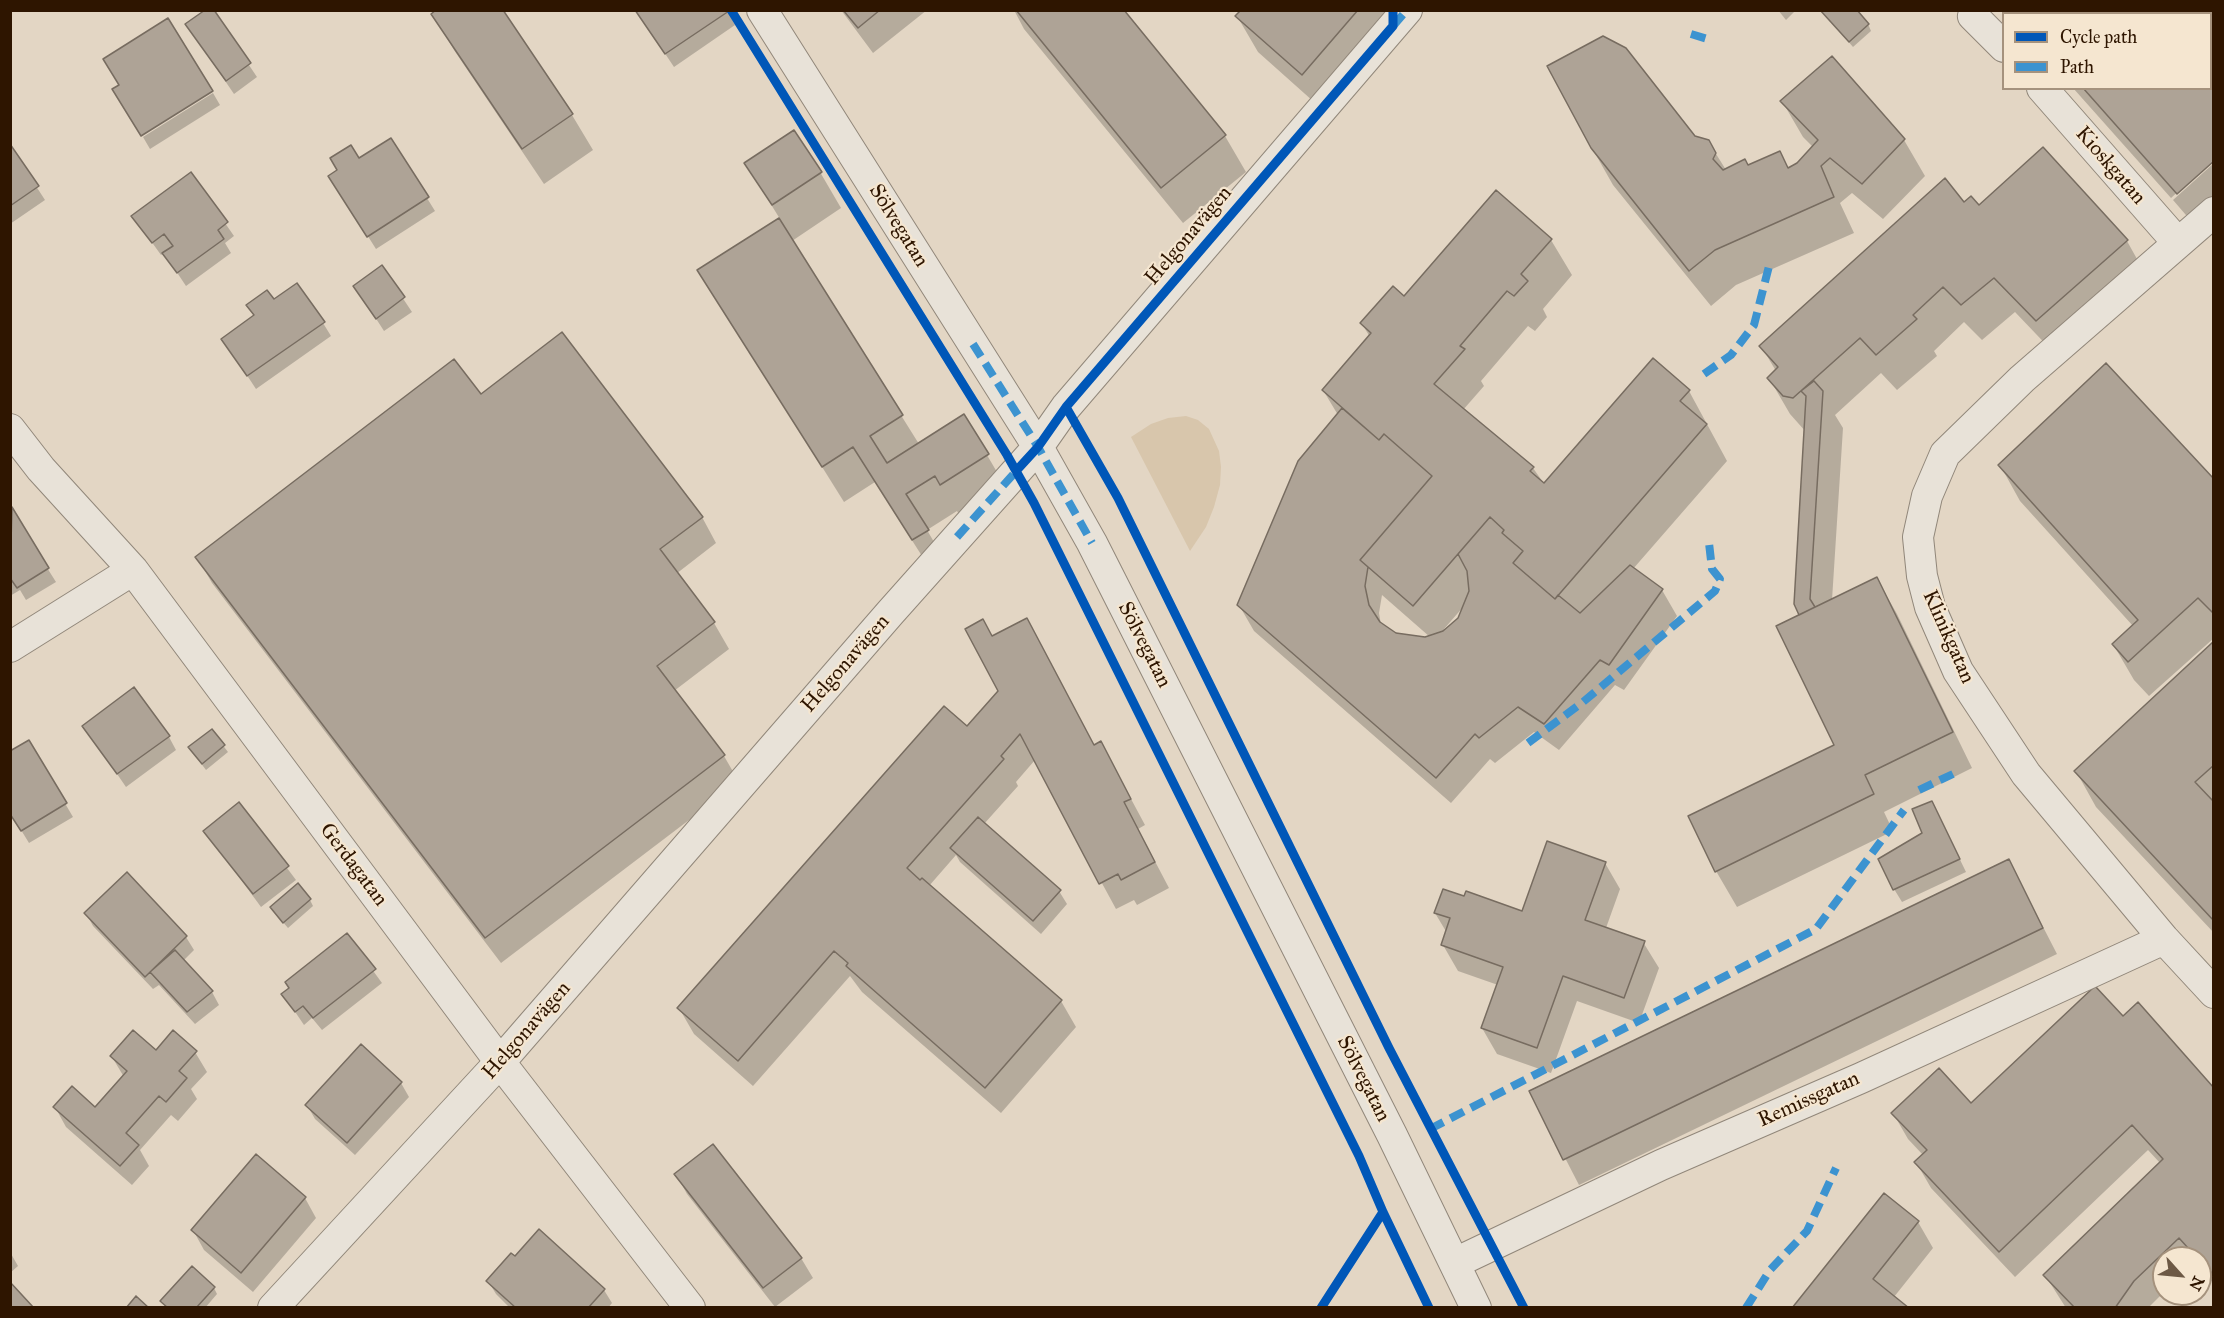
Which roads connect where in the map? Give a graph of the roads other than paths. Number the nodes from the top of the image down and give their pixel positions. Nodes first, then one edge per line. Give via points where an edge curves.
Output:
1 (762, 10) edge
2 (1407, 10) edge
3 (1975, 10) edge
4 (2002, 45) edge
5 (2044, 90) edge
6 (2214, 212) edge
7 (2178, 243) junction
8 (10, 429) edge
9 (1038, 447) junction
10 (133, 570) junction
11 (10, 647) edge
12 (2164, 939) junction
13 (2214, 993) edge
14 (500, 1062) junction
15 (1455, 1263) junction
16 (273, 1308) edge
17 (690, 1308) edge
18 (1476, 1308) edge

1 - 9 street, Sölvegatan
2 - 9 street, Helgonavägen via 1066,407
3 - 4 street via 1973,16
5 - 7 street, Kioskgatan
6 - 7 street, Klinikgatan
7 - 12 street, Klinikgatan via 2022,379 1945,454 1927,496 1918,537 1930,607 1958,671 2026,774
8 - 10 street, Gerdagatan
9 - 14 street, Helgonavägen
9 - 15 street, Sölvegatan via 1092,543
10 - 11 street
10 - 14 street, Gerdagatan
12 - 13 street, Klinikgatan
12 - 15 street, Remissgatan via 1661,1165
14 - 16 street, Helgonavägen
14 - 17 street, Gerdagatan
15 - 18 street, Sölvegatan

